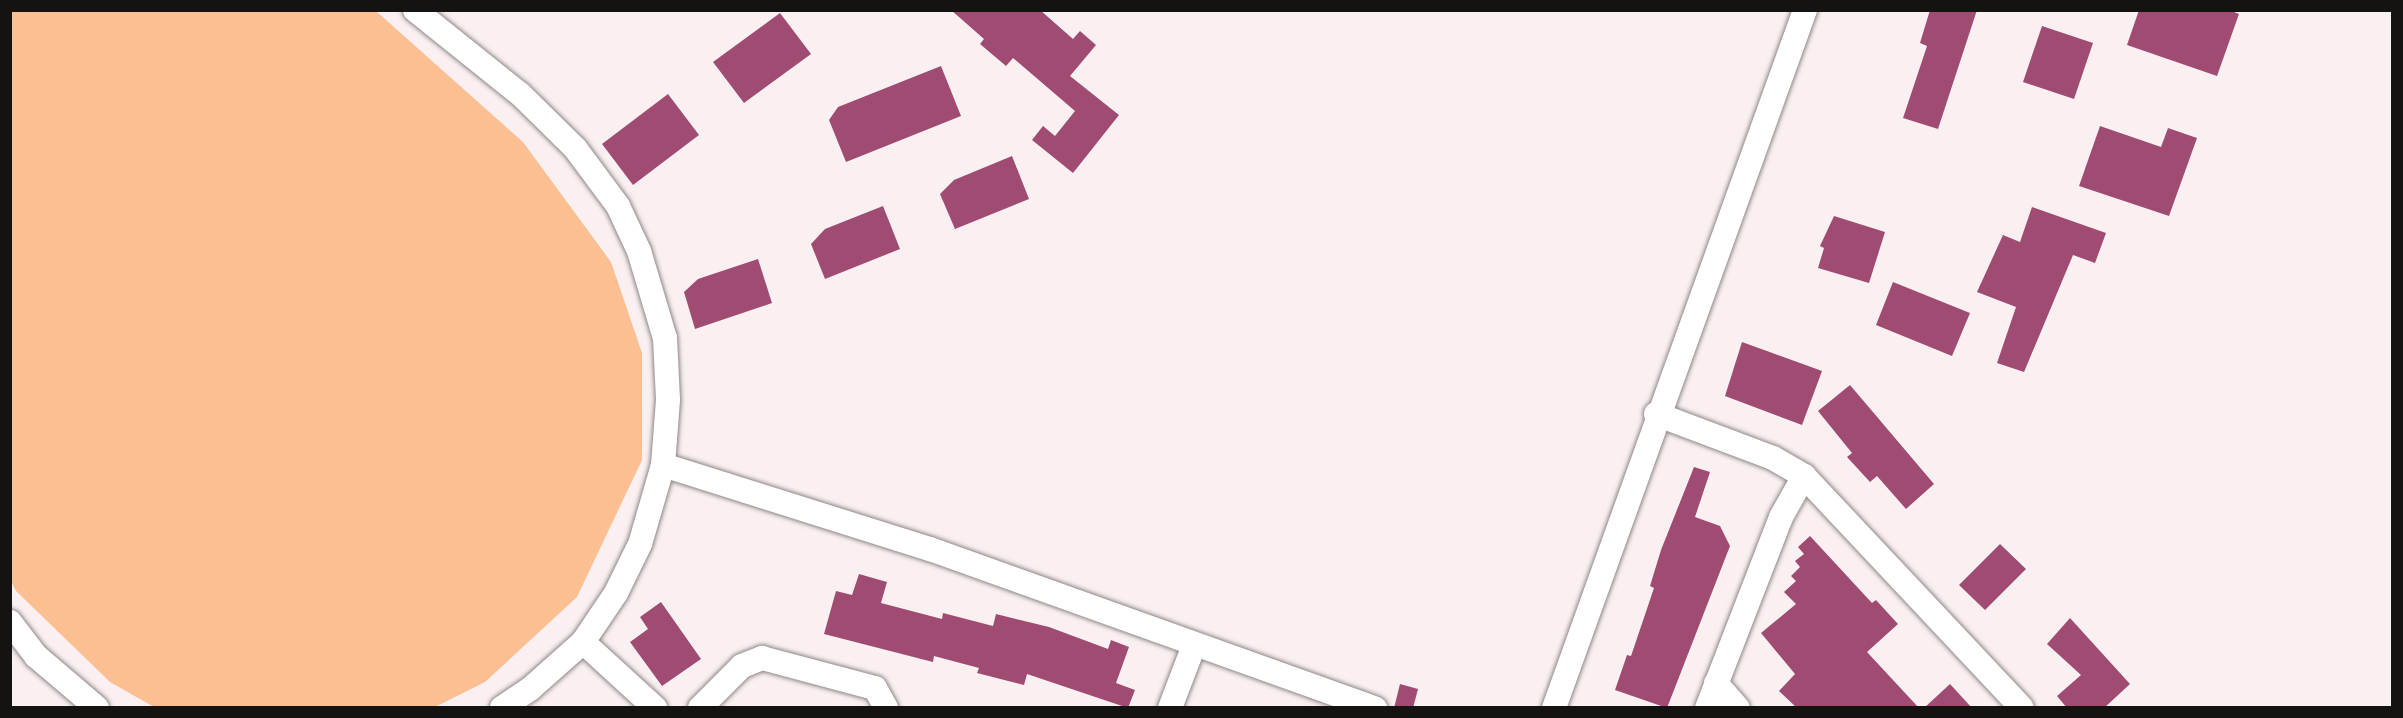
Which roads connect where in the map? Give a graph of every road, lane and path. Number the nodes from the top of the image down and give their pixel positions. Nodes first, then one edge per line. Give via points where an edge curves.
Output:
1 (415, 10) edge
2 (1805, 10) edge
3 (1656, 414) junction
4 (663, 465) junction
5 (1804, 476) junction
6 (10, 621) edge
7 (583, 642) junction
8 (1194, 645) junction
9 (1716, 683) junction
10 (97, 708) edge
11 (502, 708) edge
12 (654, 708) edge
13 (700, 708) edge
14 (886, 708) edge
15 (1170, 708) edge
16 (1375, 708) edge
17 (1554, 708) edge
18 (1707, 708) edge
19 (1738, 708) edge
20 (2022, 708) edge

1 - 4 street via 520,94 574,148 618,206 639,251 665,338 668,400
2 - 3 street via 1749,175
3 - 5 street via 1773,458
3 - 17 street
4 - 7 street via 640,544 616,592
4 - 8 street via 930,549
5 - 9 street via 1781,517
5 - 20 street
6 - 10 street via 36,656
7 - 11 street
7 - 12 street
8 - 15 street
8 - 16 street
9 - 18 street
9 - 19 street
13 - 14 street via 742,666 762,658 875,688

